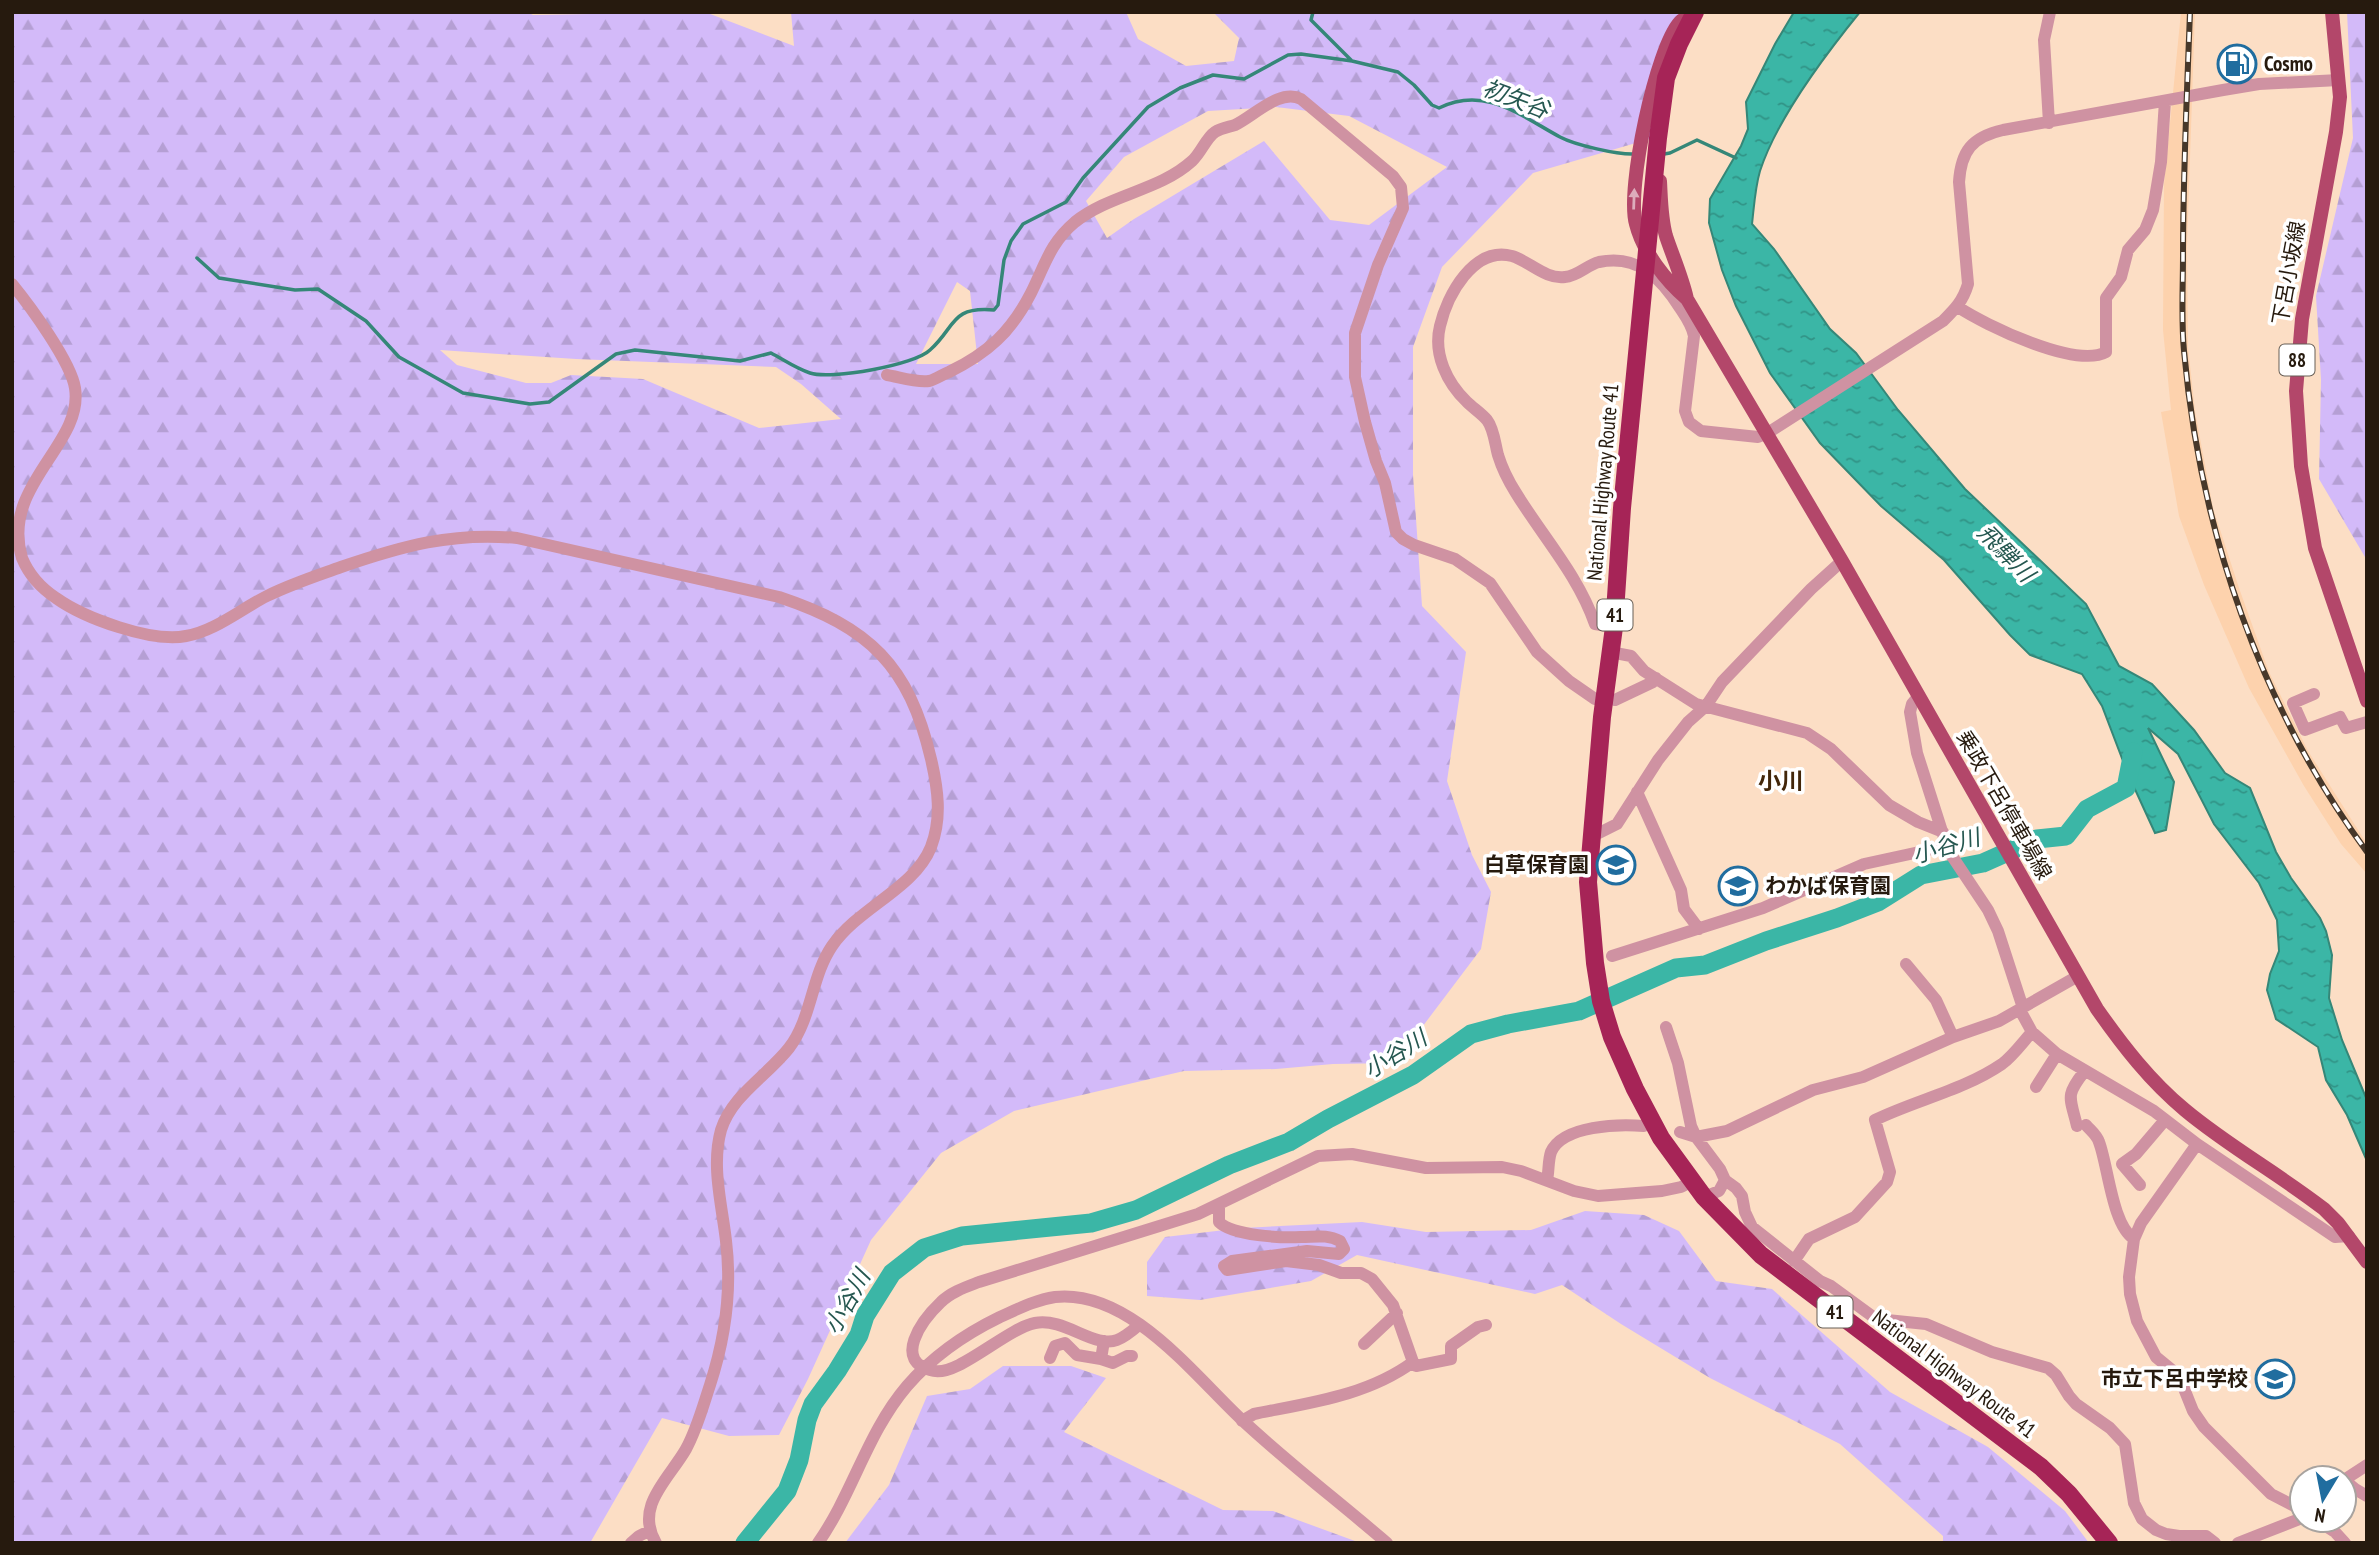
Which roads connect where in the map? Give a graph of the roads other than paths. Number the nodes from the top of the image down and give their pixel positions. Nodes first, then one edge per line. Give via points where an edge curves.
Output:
1 (2050, 12) edge
2 (2332, 12) edge
3 (1695, 13) edge
4 (2339, 80) junction
5 (2165, 101) junction
6 (2049, 123) junction
7 (1656, 155) junction
8 (12, 284) edge
9 (1687, 299) junction
10 (1958, 307) junction
11 (887, 375) dead end
12 (1766, 434) junction
13 (1842, 561) junction
14 (1614, 626) junction
15 (1610, 652) junction
16 (1656, 678) junction
17 (2314, 694) dead end
18 (1918, 697) junction
19 (1595, 699) dead end
20 (1615, 700) dead end
21 (2367, 701) edge
22 (1706, 706) junction
23 (2367, 722) edge
24 (1637, 792) junction
25 (1943, 832) junction
26 (1591, 834) junction
27 (1947, 848) junction
28 (1699, 929) junction
29 (1612, 956) dead end
30 (1906, 964) dead end
31 (2078, 976) junction
32 (2021, 1009) junction
33 (1665, 1027) dead end
34 (2032, 1032) junction
35 (1953, 1037) junction
36 (2057, 1054) junction
37 (2084, 1072) junction
38 (2036, 1087) dead end
39 (2165, 1119) junction
40 (1644, 1126) dead end
41 (1680, 1132) dead end
42 (1696, 1137) junction
43 (2197, 1144) junction
44 (1547, 1180) junction
45 (1725, 1181) junction
46 (1691, 1182) junction
47 (2140, 1185) dead end
48 (1704, 1197) junction
49 (1219, 1204) junction
50 (2348, 1236) junction
51 (2134, 1239) junction
52 (1794, 1261) junction
53 (2367, 1262) edge
54 (1397, 1313) junction
55 (1139, 1325) junction
56 (1486, 1325) dead end
57 (1104, 1341) junction
58 (1364, 1344) dead end
59 (1132, 1356) dead end
60 (1050, 1358) dead end
61 (1101, 1359) junction
62 (1413, 1362) junction
63 (1242, 1421) junction
64 (2288, 1503) edge
65 (2288, 1523) edge
66 (653, 1537) edge
67 (631, 1543) edge
68 (818, 1543) edge
69 (1387, 1543) edge
70 (2109, 1543) edge
71 (2216, 1543) edge
72 (2238, 1543) edge

1 - 6 street via 2044,40
2 - 4 main road, 下呂小坂線 / 88
3 - 7 highway, National Highway Route 41 / 41 via 1666,78
9 -> 3 main road via 1672,286 1641,239 1633,199 1661,62 1681,20
4 - 5 street via 2259,84
4 - 21 main road, 下呂小坂線 / 88 via 2336,132 2300,329 2296,391 2301,466 2315,548
5 - 6 street
5 - 10 street via 2153,210 2129,250 2118,283 2106,298 2106,352 2099,356 2060,353 1977,320
6 - 10 street via 1990,133 1965,153 1959,182 1968,284
7 - 9 main road via 1666,236
7 - 14 highway, National Highway Route 41 / 41
8 - 66 street via 60,353 75,387 73,414 27,488 17,529 17,544 27,569 43,588 71,607 140,633 187,636 289,586 377,555 452,537 498,536 806,606 831,616 872,645 906,690 925,733 938,789 939,809 930,848 909,877 839,936 821,967 799,1034 740,1097 722,1128 717,1164 727,1244 728,1309 698,1420 649,1511
9 - 12 main road, 乗政下呂停車場線
10 - 12 street
11 - 19 street via 929,381 996,343 1018,316 1046,256 1076,221 1112,200 1173,176 1194,159 1214,132 1295,95 1401,187 1403,208 1355,333 1360,399 1396,532 1414,545 1455,559 1490,583 1537,652
12 - 13 main road, 乗政下呂停車場線
12 - 14 street via 1750,438 1701,431 1689,422 1685,411 1692,326 1661,280 1641,266 1597,262 1564,278 1500,255 1479,263 1462,277 1449,296 1439,327 1437,349 1442,366 1465,401 1487,420 1516,493 1559,555 1595,624
13 - 18 main road, 乗政下呂停車場線
13 - 22 street via 1769,630
14 - 15 highway, National Highway Route 41 / 41
15 - 16 street via 1631,656
15 - 26 highway, National Highway Route 41 / 41
16 - 20 street
16 - 22 street
17 - 23 street via 2293,703 2305,730 2340,717 2346,728
18 - 25 street via 1910,712 1915,743
18 - 31 main road, 乗政下呂停車場線
22 - 24 street via 1681,731
22 - 25 street via 1807,733 1831,749 1889,805
24 - 26 street via 1617,824
24 - 28 street via 1681,890 1684,909
25 - 27 street
26 - 46 highway, National Highway Route 41 / 41 via 1588,882 1601,1001 1612,1037 1648,1114
27 - 28 street via 1864,864 1763,908
27 - 32 street via 1998,931
28 - 29 street
30 - 35 street via 1936,1000
31 - 32 street
31 - 50 main road, 乗政下呂停車場線 via 2121,1042 2167,1094 2314,1201
32 - 34 street
32 - 35 street
33 - 42 street
34 - 36 street
34 - 52 street via 2003,1063 1951,1090 1875,1120 1890,1172 1887,1182 1855,1217 1809,1239
35 - 42 street via 1863,1077 1813,1090 1727,1131
36 - 37 street
36 - 38 street
37 - 39 street
37 - 51 street via 2070,1095 2081,1125 2099,1139 2113,1200 2127,1234
39 - 43 street
39 - 47 street via 2122,1164
40 - 44 street via 1614,1124 1567,1137 1551,1152
41 - 42 street
42 - 45 street
43 - 50 street via 2335,1237
43 - 51 street
44 - 46 street via 1598,1196 1662,1191
44 - 49 street via 1502,1167 1426,1168 1336,1154 1318,1156
45 - 48 street via 1719,1191
45 - 52 street via 1742,1196 1752,1227
46 - 48 highway, National Highway Route 41 / 41
48 - 70 highway, National Highway Route 41 / 41 via 1761,1255 2041,1467 2069,1493
49 - 54 street via 1219,1222 1233,1231 1323,1236 1335,1238 1344,1249 1339,1254 1307,1251 1232,1261 1224,1265 1227,1270 1286,1261 1361,1273 1379,1286
49 - 57 street via 957,1291 929,1315 912,1345 912,1357 935,1372 949,1371 1019,1328 1038,1322 1067,1326
50 - 53 main road, 乗政下呂停車場線
51 - 64 street via 2130,1294 2144,1338 2181,1381 2204,1427 2271,1494
52 - 71 street via 1872,1315 1926,1324 1992,1352 2048,1368 2076,1404 2110,1427 2125,1444 2134,1503 2142,1519 2166,1534 2206,1536
54 - 58 street
54 - 62 street
55 - 57 street via 1115,1341
55 - 63 street
55 - 68 street via 1092,1301 1055,1297 1022,1306 942,1352 893,1404
56 - 62 street via 1451,1346 1451,1359 1416,1366
57 - 61 street
59 - 61 street via 1113,1363
60 - 61 street via 1055,1346 1065,1343 1077,1355
62 - 63 street via 1352,1393 1254,1414
63 - 69 street
65 - 72 street
66 - 67 street via 639,1536

